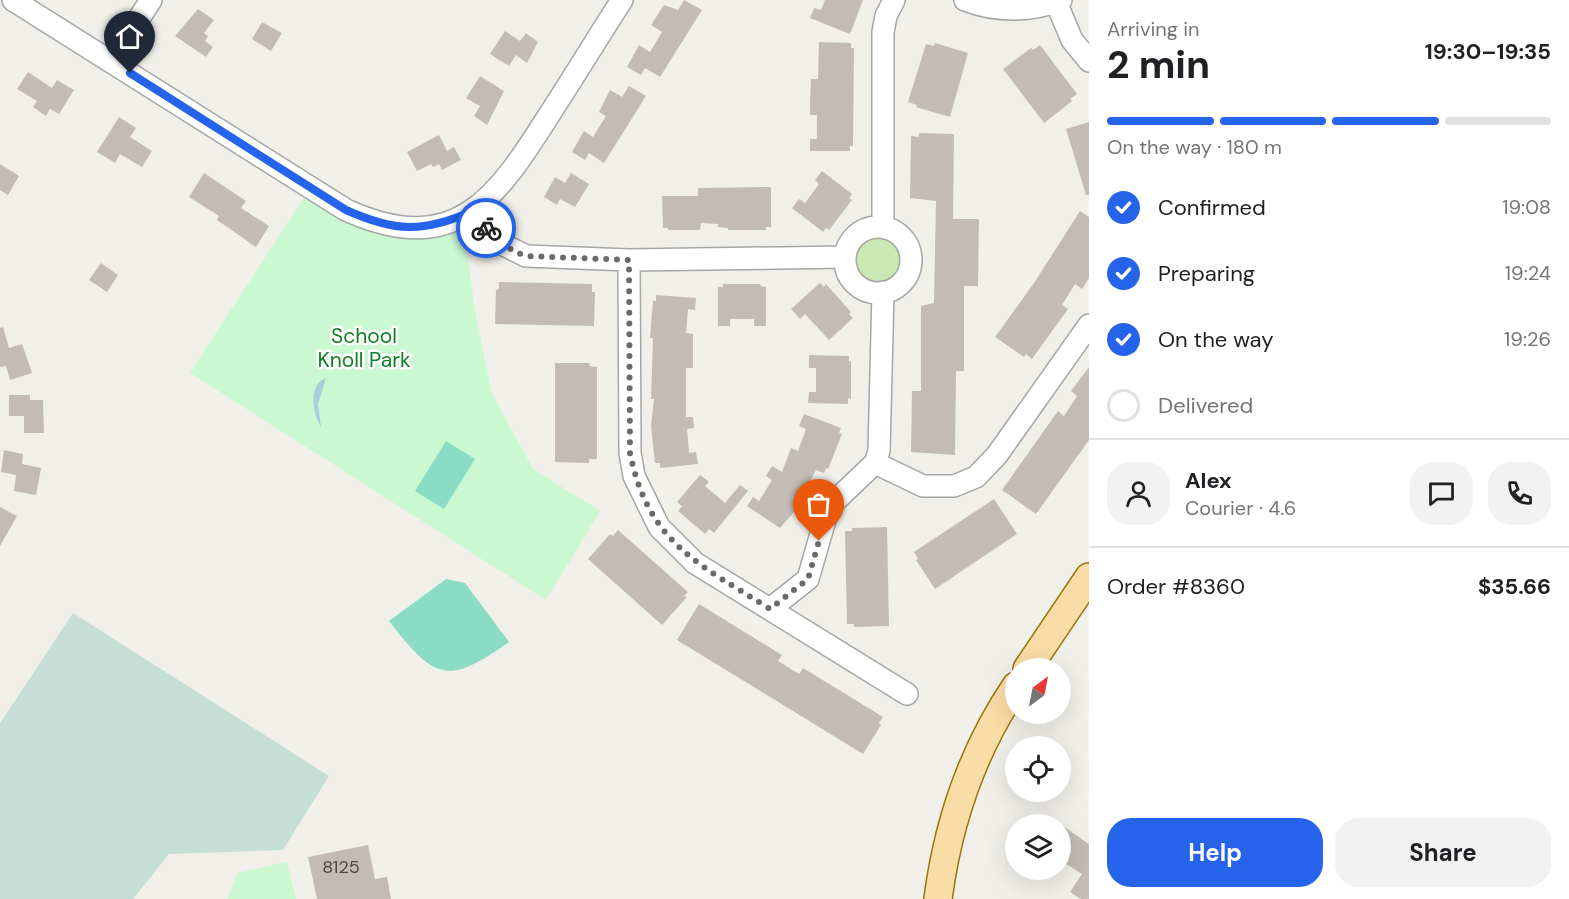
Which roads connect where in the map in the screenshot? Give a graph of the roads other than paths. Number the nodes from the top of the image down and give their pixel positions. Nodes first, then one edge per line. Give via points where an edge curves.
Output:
1 (14, 0) edge
2 (151, 0) edge
3 (622, 0) edge
4 (894, 0) edge
5 (965, 0) edge
6 (1058, 1) edge
7 (111, 61) junction
8 (1089, 61) edge
9 (473, 211) junction
10 (883, 227) junction
11 (845, 257) junction
12 (629, 260) junction
13 (883, 292) junction
14 (1089, 325) edge
15 (875, 463) junction
16 (1089, 577) edge
17 (1089, 591) edge
18 (770, 609) junction
19 (1035, 658) edge
20 (1037, 658) edge
21 (907, 694) dead end
22 (1005, 704) edge
23 (938, 899) edge

1 - 7 street
2 - 7 street
3 - 9 street via 508,179
4 - 10 street via 882,32
5 - 6 street via 1003,9 1045,6
6 - 8 street via 1072,40
7 - 9 street via 364,218 402,229 428,227
9 - 12 street via 500,243 526,256
10 - 11 street via 862,230 853,237
10 - 13 street via 902,237 912,257 906,278
11 - 12 street
11 - 13 street via 846,268 858,286
12 - 18 street via 628,429 634,476 659,527 673,542 695,563
13 - 15 street via 879,451
14 - 15 street via 997,454 976,477 954,486 923,486
15 - 18 street via 834,501 822,526 808,579
16 - 19 main road
17 - 20 main road
18 - 21 street
22 - 23 main road via 969,771 943,856

